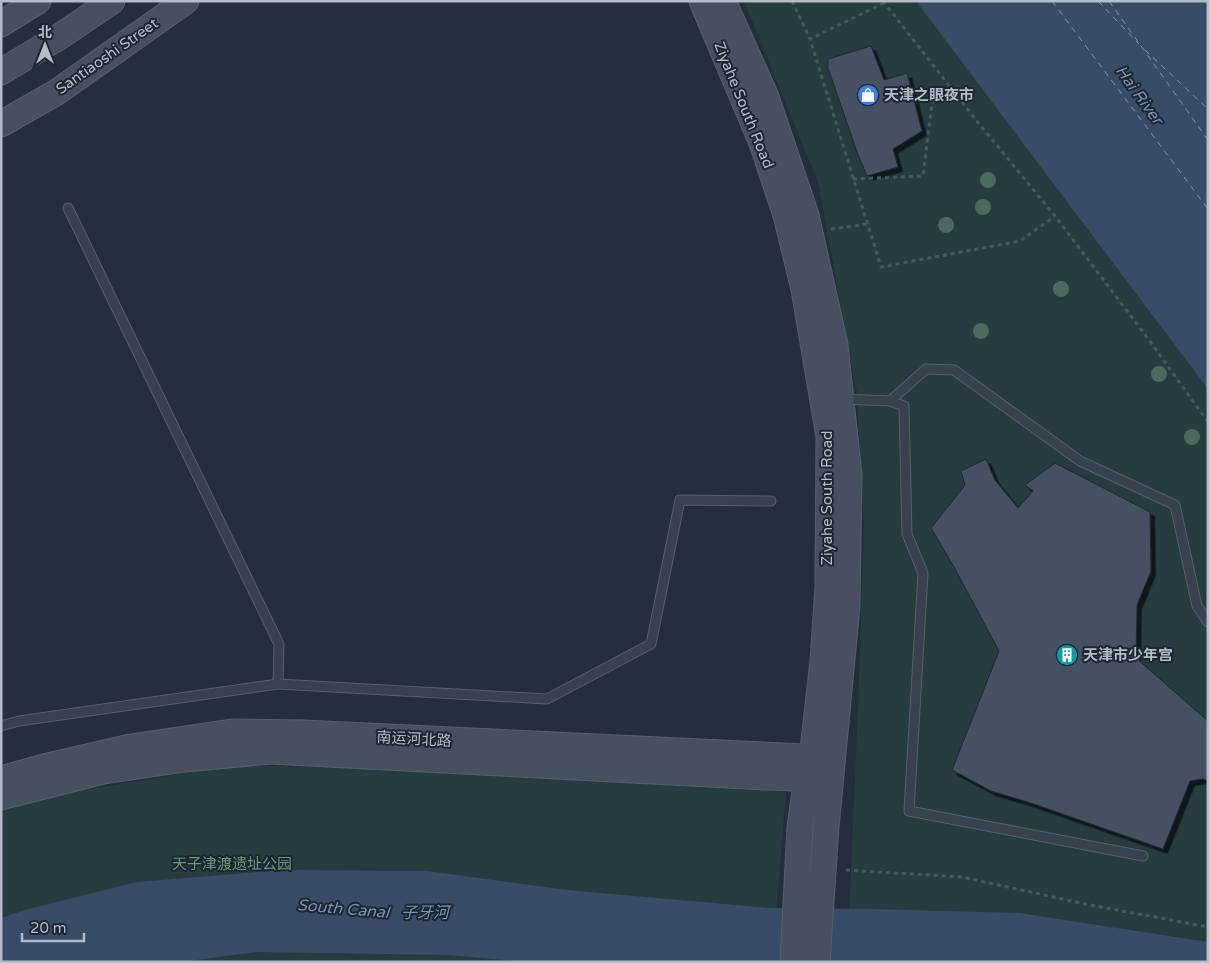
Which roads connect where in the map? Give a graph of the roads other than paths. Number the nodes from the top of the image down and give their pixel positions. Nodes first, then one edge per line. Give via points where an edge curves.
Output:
1 (38, 1) edge
2 (112, 1) edge
3 (186, 1) edge
4 (702, 1) edge
5 (723, 1) edge
6 (1, 24) edge
7 (1, 72) edge
8 (1, 124) edge
9 (68, 208) dead end
10 (841, 400) junction
11 (890, 401) junction
12 (772, 501) dead end
13 (1208, 622) edge
14 (278, 684) junction
15 (1, 726) edge
16 (820, 768) junction
17 (1, 779) edge
18 (1, 797) edge
19 (1143, 856) dead end
20 (793, 962) edge
21 (817, 962) edge

1 - 6 main road
2 - 7 main road
3 - 8 main road, Santiaoshi Street via 57,92
4 - 16 main road, Ziyahe South Road via 762,143 786,215 804,289 829,437 828,587
5 - 10 main road, Ziyahe South Road via 766,97 806,215 835,345
9 - 14 lane via 279,644
10 - 11 lane
10 - 16 main road, Ziyahe South Road via 849,475 847,606
11 - 13 lane via 926,369 954,370 1080,462 1175,504 1196,606
11 - 19 lane via 904,406 907,534 923,573 909,811
12 - 14 lane via 680,500 652,644 547,699
14 - 15 lane
16 - 17 main road, 南运河北路 via 303,733 232,732 131,746
16 - 18 main road, 南运河北路 via 766,777 270,751 104,771
16 - 20 main road, Ziyahe South Road via 800,827
16 - 21 main road, Ziyahe South Road via 823,868

